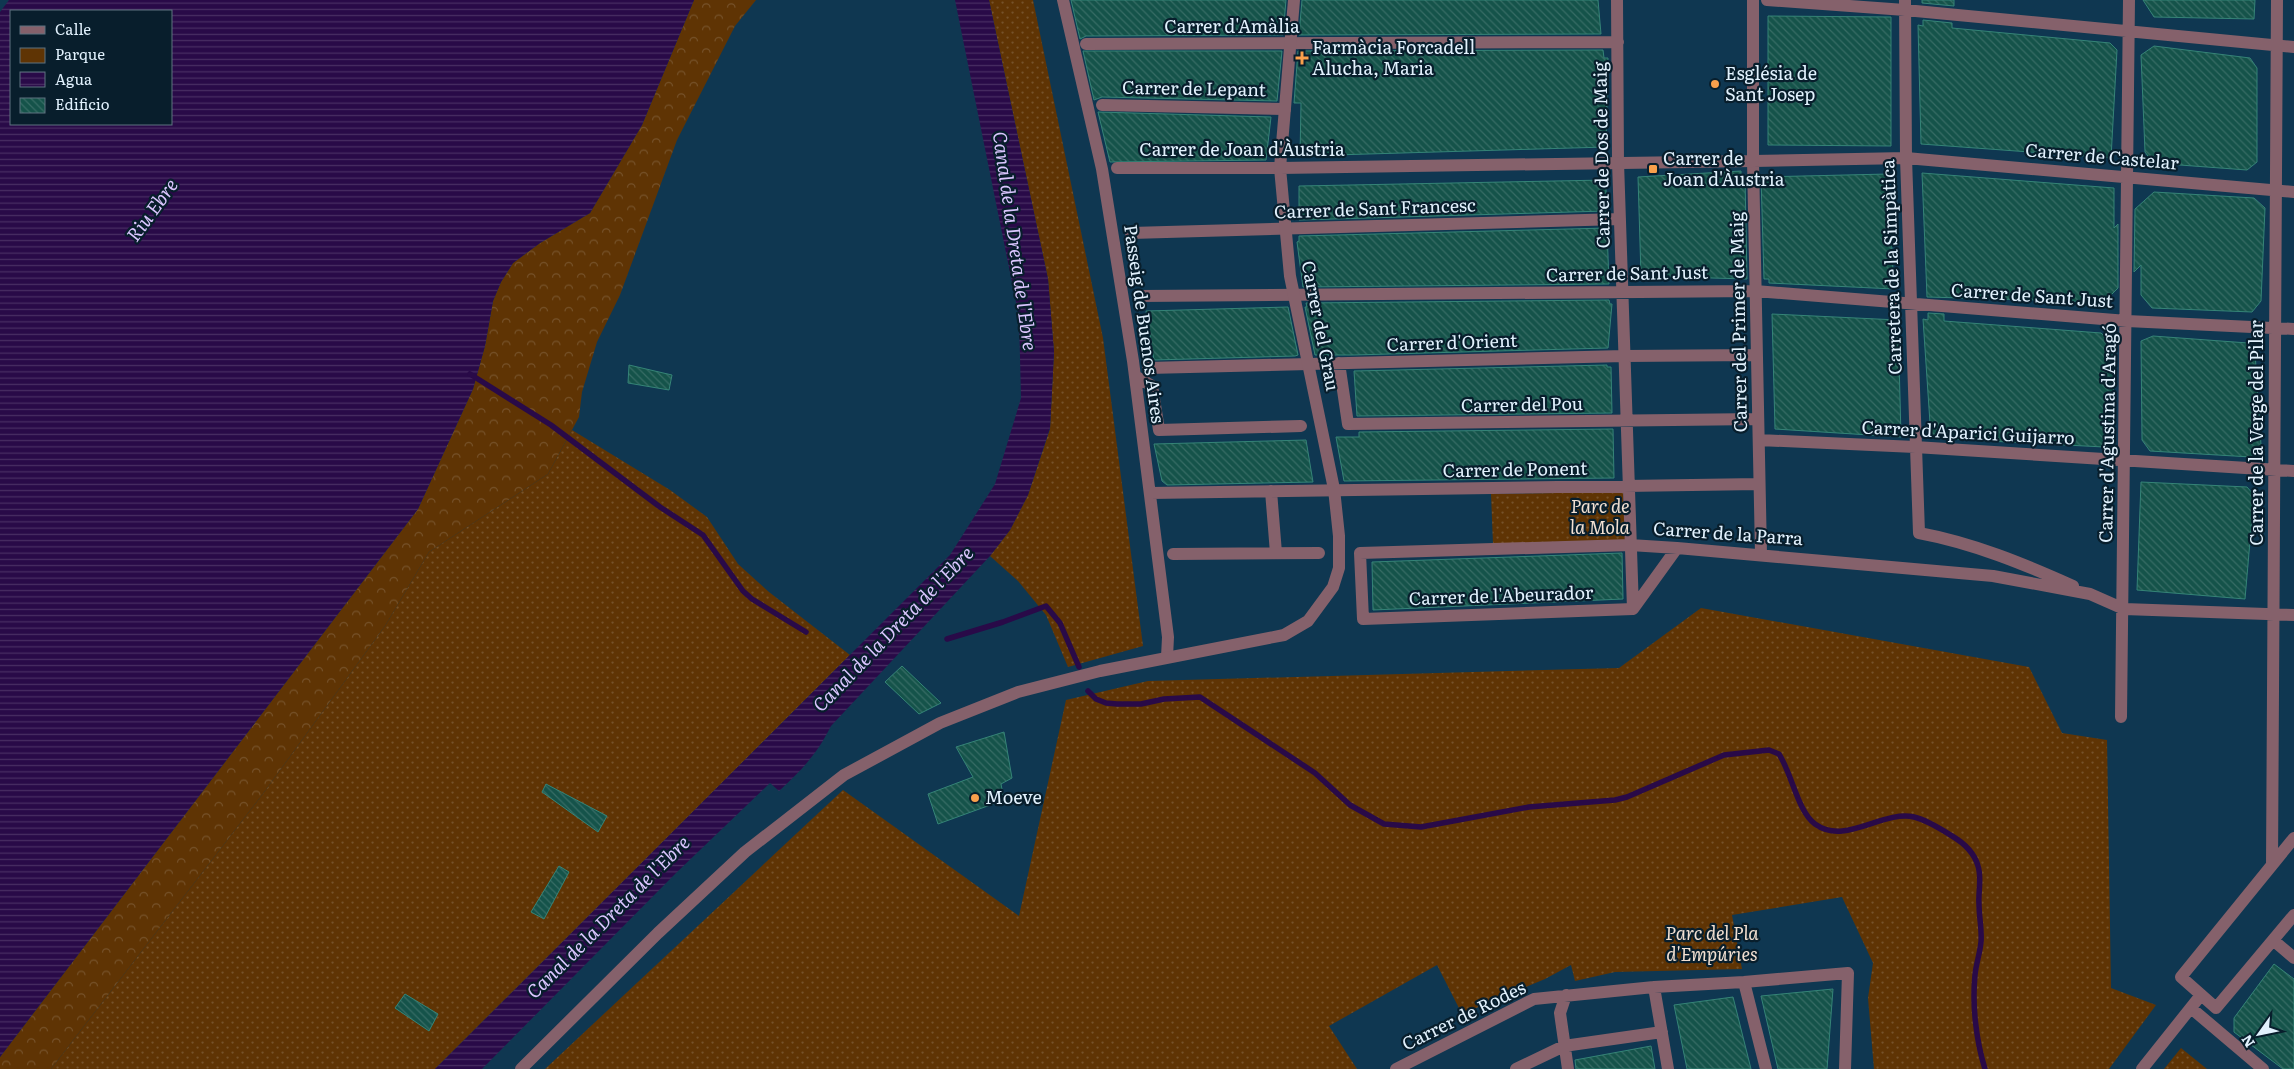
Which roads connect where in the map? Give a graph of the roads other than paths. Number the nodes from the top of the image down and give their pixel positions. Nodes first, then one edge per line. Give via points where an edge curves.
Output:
1 (1062, 0) edge
2 (1294, 0) edge
3 (1618, 0) edge
4 (1753, 0) edge
5 (1767, 0) edge
6 (2129, 0) edge
7 (2277, 0) edge
8 (1905, 5) edge
9 (2129, 33) junction
10 (1618, 42) junction
11 (1086, 44) dead end
12 (1290, 45) junction
13 (2276, 45) junction
14 (2294, 47) edge
15 (1102, 105) dead end
16 (1285, 109) junction
17 (1906, 158) junction
18 (1753, 161) junction
19 (1618, 162) junction
20 (1117, 168) dead end
21 (1280, 168) junction
22 (2129, 177) junction
23 (2276, 190) junction
24 (2294, 192) edge
25 (1620, 219) junction
26 (1286, 230) junction
27 (1131, 233) dead end
28 (1755, 290) junction
29 (1622, 291) junction
30 (1139, 296) dead end
31 (1294, 296) junction
32 (1910, 305) junction
33 (2127, 321) junction
34 (2274, 328) junction
35 (2294, 329) edge
36 (1624, 356) junction
37 (1757, 356) junction
38 (1308, 364) junction
39 (1340, 364) junction
40 (1148, 368) dead end
41 (1135, 376) junction
42 (1758, 419) junction
43 (1626, 421) junction
44 (1302, 426) dead end
45 (1759, 440) junction
46 (1915, 447) junction
47 (2126, 459) junction
48 (2274, 470) junction
49 (2294, 471) edge
50 (1760, 484) junction
51 (1628, 486) junction
52 (1334, 489) junction
53 (1271, 491) junction
54 (1150, 493) junction
55 (1918, 533) joint
56 (1630, 545) junction
57 (1677, 548) junction
58 (1276, 553) junction
59 (1319, 553) dead end
60 (1360, 553) joint
61 (1172, 554) dead end
62 (1761, 554) junction
63 (2090, 594) junction
64 (1633, 608) junction
65 (2124, 609) junction
66 (2273, 614) junction
67 (2294, 615) edge
68 (1167, 658) junction
69 (2121, 717) dead end
70 (2294, 838) edge
71 (2272, 866) junction
72 (2294, 915) edge
73 (2273, 940) junction
74 (2294, 958) edge
75 (1744, 982) junction
76 (1654, 987) junction
77 (1566, 995) junction
78 (2201, 995) junction
79 (2191, 1008) junction
80 (1662, 1032) junction
81 (1564, 1046) junction
82 (521, 1069) edge
83 (1396, 1069) edge
84 (1516, 1069) edge
85 (1568, 1069) edge
86 (1668, 1069) edge
87 (1766, 1069) edge
88 (1845, 1069) edge
89 (2142, 1069) edge
90 (2264, 1069) edge

1 - 41 street, Passeig de Buenos Aires via 1102,169
2 - 12 street, Carrer del Grau
3 - 10 street, Carrer de Dos de Maig
4 - 18 street, Carrer del Primer de Maig
5 - 8 street
6 - 9 street, Carrer d'Agustina d'Aragó
7 - 13 street, Carrer de la Verge del Pilar
8 - 9 street
8 - 17 street, Carretera de la Simpàtica
9 - 13 street
9 - 22 street, Carrer d'Agustina d'Aragó
10 - 12 street, Carrer d'Amàlia
10 - 19 street, Carrer de Dos de Maig
11 - 12 street, Carrer d'Amàlia
12 - 16 street, Carrer del Grau
13 - 14 street
13 - 23 street, Carrer de la Verge del Pilar
15 - 16 street, Carrer de Lepant
16 - 21 street, Carrer del Grau
17 - 18 street, Carrer de Joan d'Àustria
17 - 22 street, Carrer de Castelar
17 - 32 street, Carretera de la Simpàtica
18 - 19 street, Carrer de Joan d'Àustria
18 - 28 street, Carrer del Primer de Maig
19 - 21 street, Carrer de Joan d'Àustria
19 - 25 street, Carrer de Dos de Maig
20 - 21 street, Carrer de Joan d'Àustria
21 - 26 street, Carrer del Grau
22 - 23 street, Carrer de Castelar
22 - 33 street, Carrer d'Agustina d'Aragó
23 - 24 street, Carrer de Castelar
23 - 34 street, Carrer de la Verge del Pilar
25 - 26 street, Carrer de Sant Francesc
25 - 29 street, Carrer de Dos de Maig
26 - 27 street, Carrer de Sant Francesc
26 - 31 street, Carrer del Grau
28 - 29 street, Carrer de Sant Just
28 - 32 street, Carrer de Sant Just
28 - 37 street, Carrer del Primer de Maig
29 - 31 street, Carrer de Sant Just
29 - 36 street, Carrer de Dos de Maig
30 - 31 street, Carrer de Sant Just
31 - 38 street, Carrer del Grau
32 - 33 street, Carrer de Sant Just
32 - 46 street, Carretera de la Simpàtica
33 - 34 street, Carrer de Sant Just
33 - 47 street, Carrer d'Agustina d'Aragó
34 - 35 street, Carrer de Sant Just
34 - 48 street, Carrer de la Verge del Pilar
36 - 37 street, Carrer d'Orient
36 - 39 street, Carrer d'Orient
36 - 43 street, Carrer de Dos de Maig
37 - 42 street, Carrer del Primer de Maig
38 - 39 street, Carrer d'Orient
38 - 40 street, Carrer d'Orient
38 - 52 street, Carrer del Grau
39 - 43 street, Carrer del Pou via 1348,424
41 - 44 street via 1152,386 1159,430
41 - 54 street, Passeig de Buenos Aires
42 - 43 street, Carrer del Pou
42 - 45 street, Carrer del Primer de Maig
43 - 51 street, Carrer de Dos de Maig
45 - 46 street, Carrer d'Aparici Guijarro
45 - 50 street, Carrer del Primer de Maig
46 - 47 street, Carrer d'Aparici Guijarro
46 - 55 street, Carretera de la Simpàtica
47 - 48 street, Carrer d'Aparici Guijarro
47 - 65 street, Carrer d'Agustina d'Aragó
48 - 49 street, Carrer d'Aparici Guijarro
48 - 66 street, Carrer de la Verge del Pilar
50 - 51 street, Carrer de Ponent
50 - 62 street, Carrer del Primer de Maig
51 - 52 street, Carrer de Ponent
51 - 56 street, Carrer de Dos de Maig
52 - 53 street, Carrer de Ponent
52 - 68 street, Carrer del Grau via 1339,568 1333,587 1308,621 1284,635
53 - 54 street, Carrer de Ponent
53 - 58 street
54 - 68 street, Passeig de Buenos Aires via 1168,637
55 - 63 street, Carrer de la Parra via 2013,560
56 - 57 street, Carrer de la Parra
56 - 60 street, Carrer de la Parra
56 - 64 street, Carrer de Dos de Maig
57 - 62 street, Carrer de la Parra
57 - 64 street
58 - 59 street
58 - 61 street
60 - 64 street, Carrer de l'Abeurador via 1362,619
62 - 63 street, Carrer de la Parra via 1993,576
63 - 65 street, Carrer de la Parra
65 - 66 street
65 - 69 street, Carrer d'Agustina d'Aragó
66 - 67 street
66 - 71 street, Carrer de la Verge del Pilar
68 - 82 street, Carrer del Grau via 1063,680 995,700 940,723 844,775 745,852
70 - 71 street
71 - 78 street via 2181,977
72 - 73 street
73 - 74 street
73 - 78 street via 2216,1008
75 - 76 street, Carrer de Rodes
75 - 87 street
75 - 88 street, Carrer de Rodes via 1848,973
76 - 77 street, Carrer de Rodes
76 - 80 street
77 - 81 street via 1560,1013
77 - 83 street, Carrer de Rodes via 1534,999
78 - 79 street
79 - 89 street
79 - 90 street
80 - 81 street
80 - 86 street
81 - 84 street
81 - 85 street

